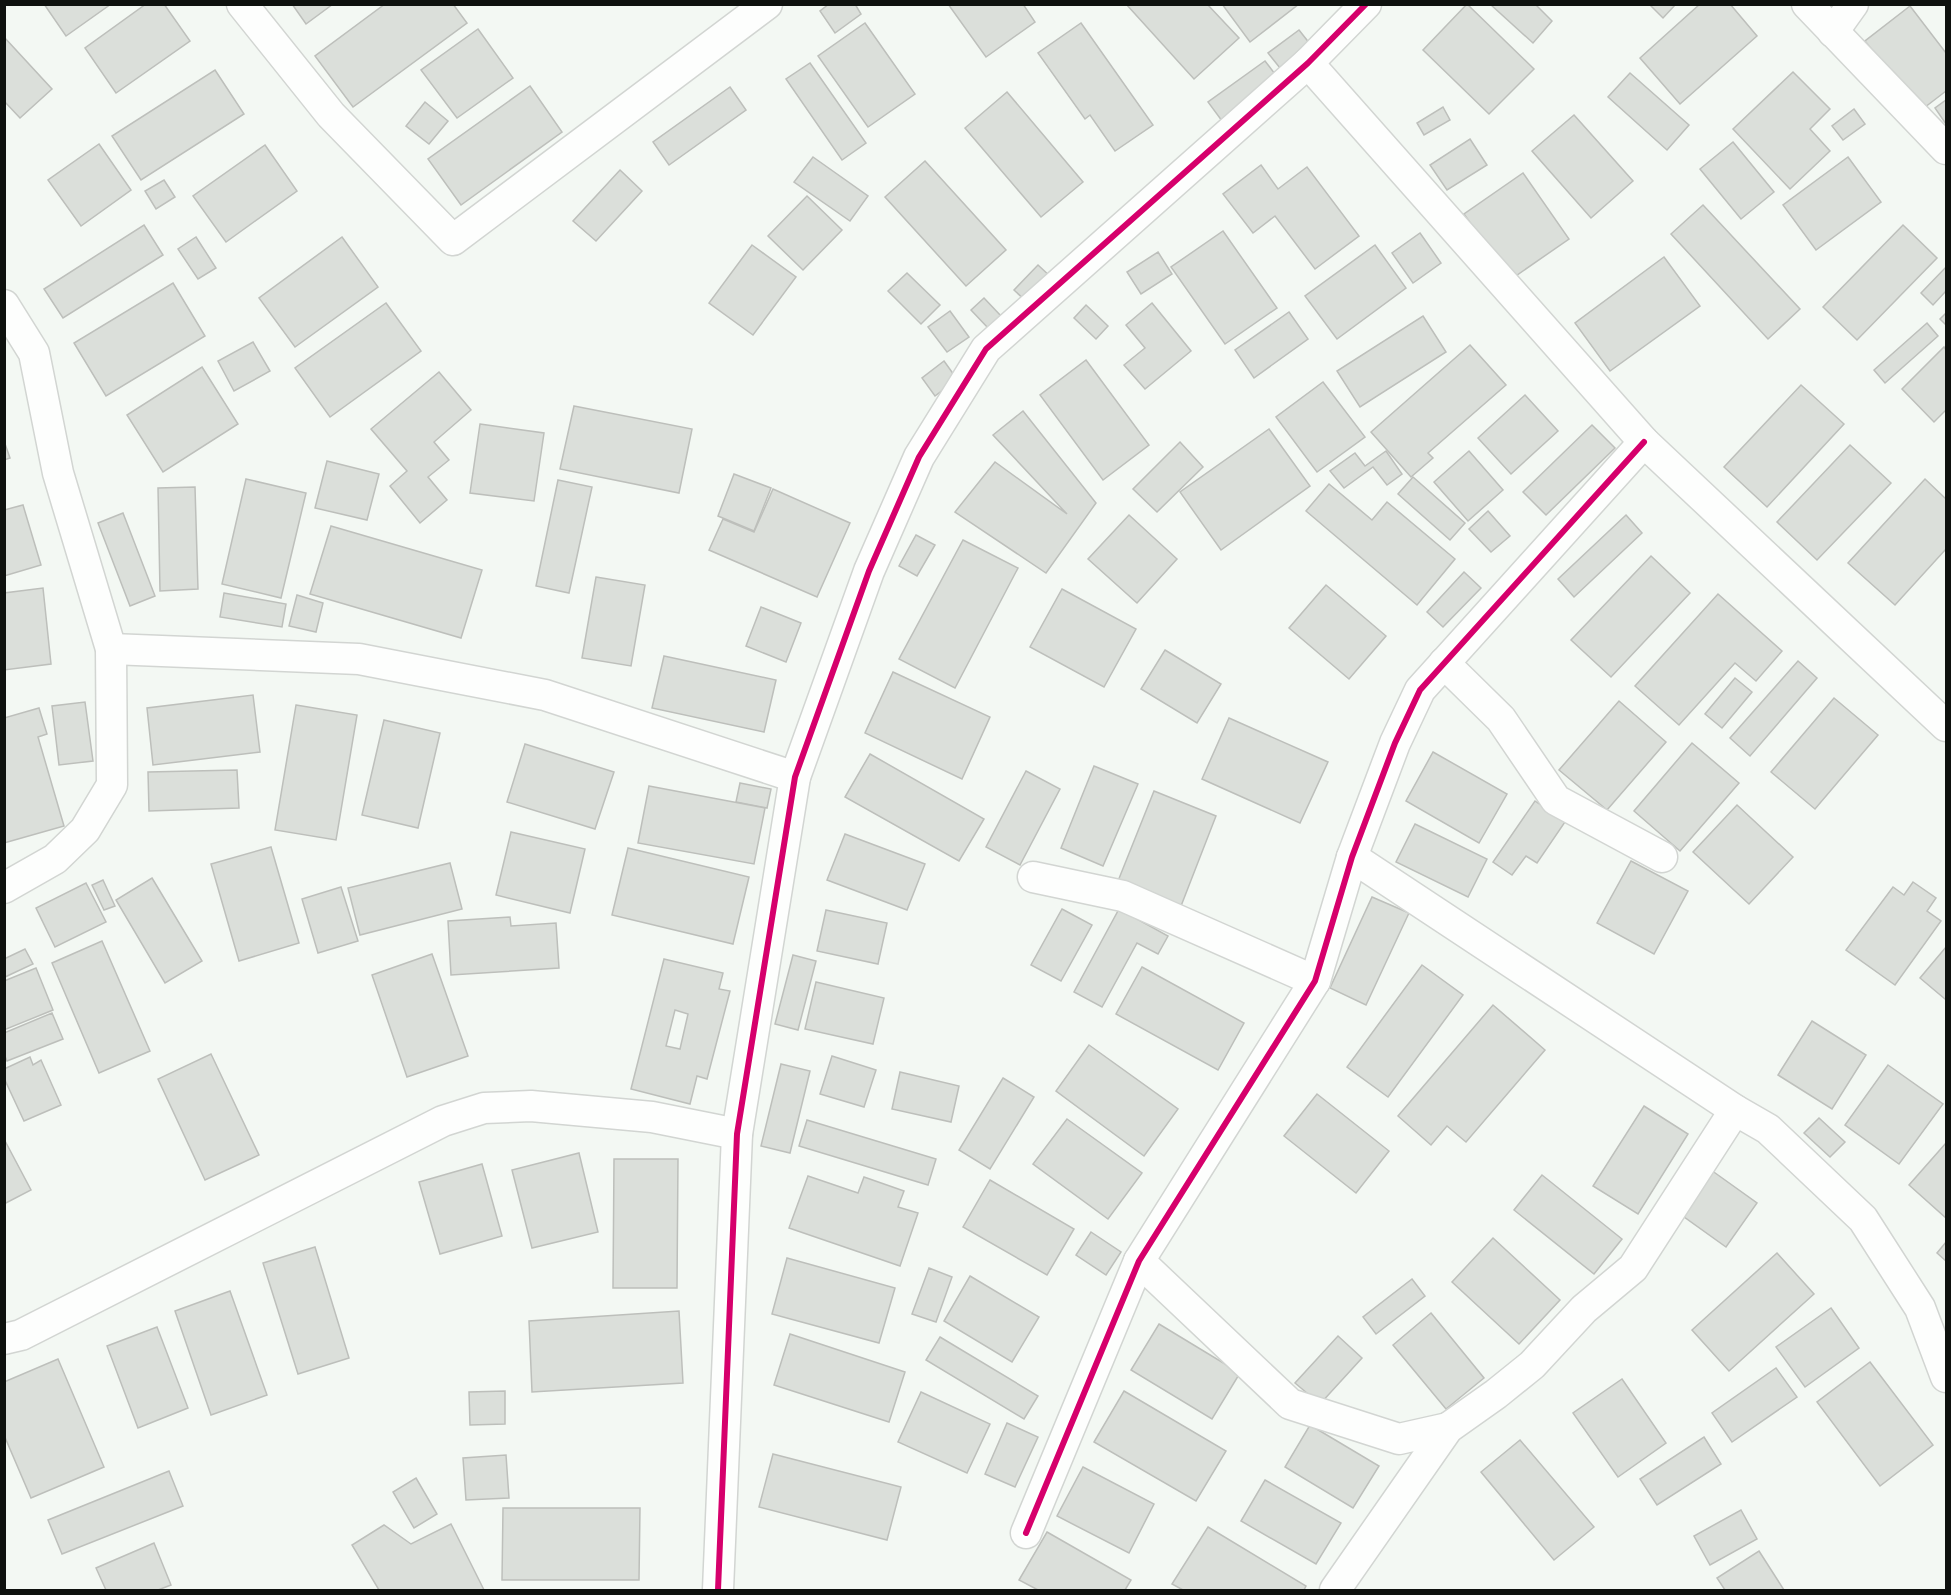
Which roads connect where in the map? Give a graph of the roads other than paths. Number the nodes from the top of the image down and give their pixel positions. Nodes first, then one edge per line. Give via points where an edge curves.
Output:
1 (242, 4) edge
2 (1366, 4) edge
3 (1807, 4) edge
4 (1853, 4) edge
5 (756, 8) edge
6 (1833, 32) junction
7 (1308, 63) junction
8 (1947, 149) edge
9 (4, 305) edge
10 (1644, 442) junction
11 (111, 649) junction
12 (1444, 663) junction
13 (1947, 726) edge
14 (795, 777) junction
15 (1662, 856) dead end
16 (1352, 857) junction
17 (1033, 877) dead end
18 (4, 888) edge
19 (1315, 981) junction
20 (1735, 1110) junction
21 (737, 1134) junction
22 (1139, 1262) junction
23 (4, 1339) edge
24 (1947, 1377) edge
25 (1448, 1428) junction
26 (1026, 1533) dead end
27 (717, 1590) edge
28 (1335, 1590) edge

1 - 5 street via 331,115 453,240
2 - 7 street
3 - 6 street
4 - 6 street
6 - 8 street
7 - 10 street
7 - 14 street via 986,349 919,457 869,571
9 - 11 street via 34,353 58,473
10 - 12 street
10 - 13 street
11 - 14 street via 359,659 545,695
11 - 18 street via 112,785 85,830 62,852
12 - 15 street via 1501,719 1556,800
12 - 16 street via 1420,690 1395,743
14 - 21 street
16 - 19 street
16 - 20 street
17 - 19 street via 1123,896
19 - 22 street
20 - 24 street via 1768,1129 1863,1219 1920,1308
20 - 25 street via 1633,1268 1584,1309 1532,1365
21 - 23 street via 652,1117 531,1106 484,1108 443,1121 21,1335
21 - 27 street
22 - 25 street via 1290,1404 1399,1439
22 - 26 street
25 - 28 street

